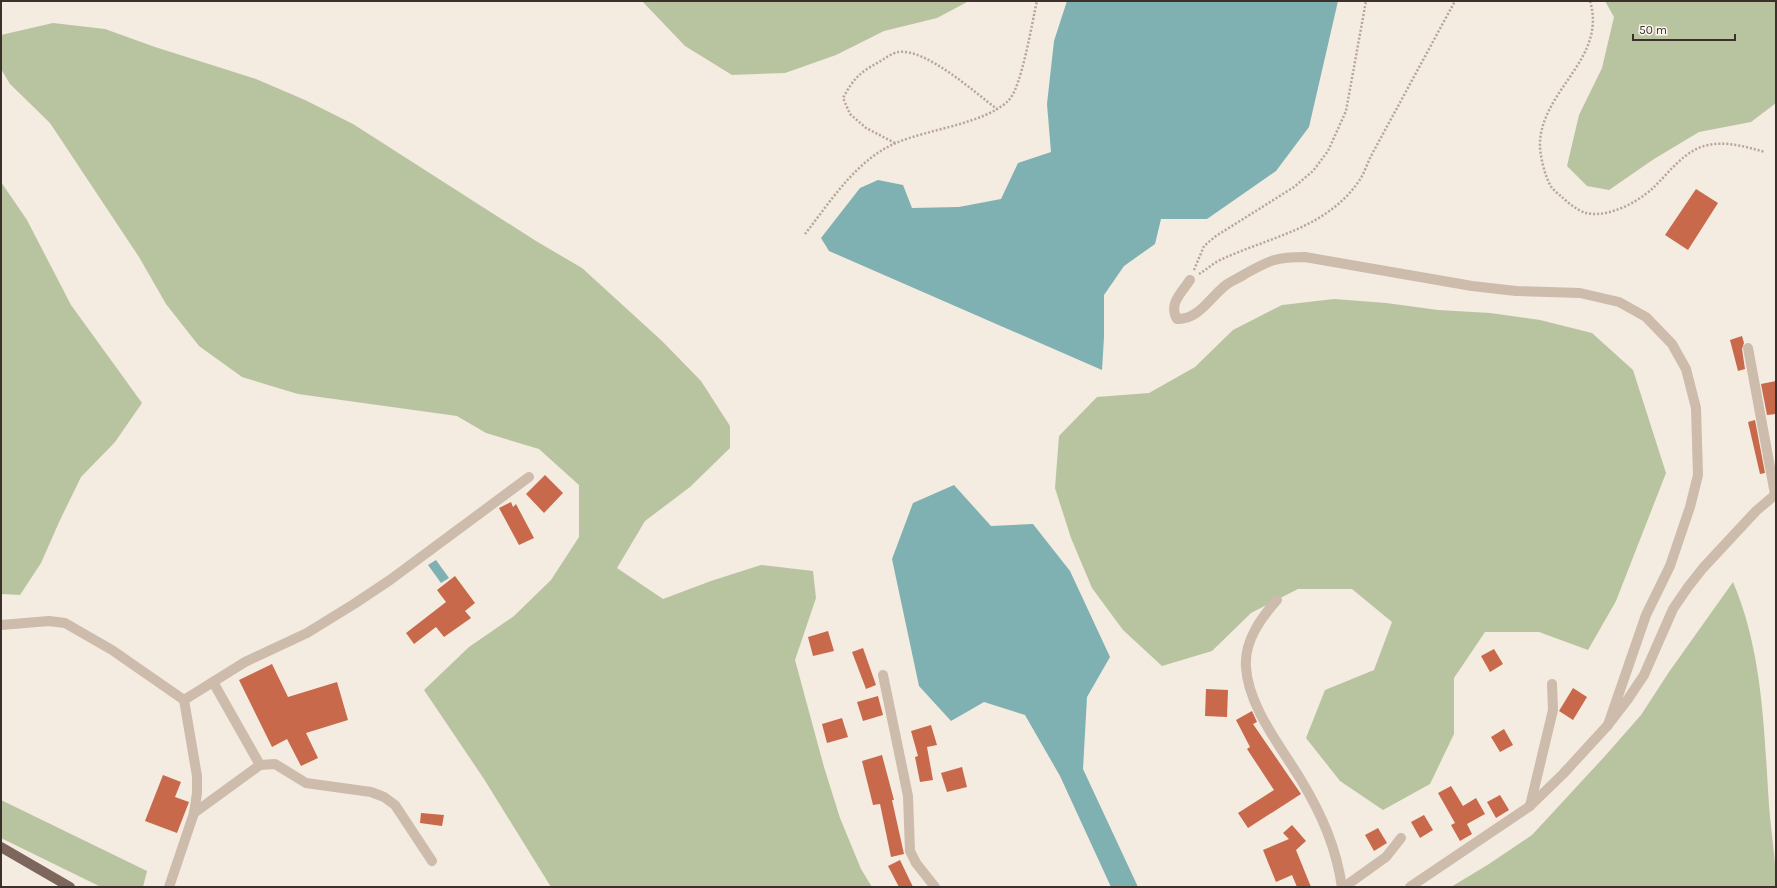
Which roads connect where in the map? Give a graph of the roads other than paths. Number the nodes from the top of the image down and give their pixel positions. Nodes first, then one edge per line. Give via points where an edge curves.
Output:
1 (1190, 280) road end
2 (1748, 348) dead end
3 (529, 477) dead end
4 (1776, 494) edge
5 (1277, 600) dead end
6 (1, 625) edge
7 (883, 675) dead end
8 (213, 682) junction
9 (1552, 684) dead end
10 (184, 700) junction
11 (1608, 725) junction
12 (260, 766) junction
13 (1530, 806) junction
14 (194, 813) junction
15 (1401, 838) dead end
16 (1, 847) edge
17 (432, 861) dead end
18 (70, 887) edge
19 (168, 887) edge
20 (935, 887) edge
21 (1343, 887) edge
22 (1410, 887) edge

1 - 11 street via 1174,303 1173,312 1177,319 1186,319 1195,314 1226,284 1269,260 1305,257 1472,286 1516,291 1580,293 1619,302 1646,318 1657,328 1672,344 1686,369 1696,408 1698,475 1690,508 1670,566 1646,615
2 - 4 street
3 - 8 street via 354,604 306,633 245,662
4 - 11 street via 1761,506 1688,587 1673,609 1644,675
5 - 21 street via 1262,617 1250,639 1246,665 1248,685 1326,826
6 - 10 street via 49,621 65,623 112,650
7 - 20 street via 908,796 910,851
8 - 10 street
8 - 12 street
9 - 13 street via 1553,710
10 - 14 street via 198,776
11 - 13 street
12 - 14 street
12 - 17 street via 275,764 306,783 371,792 384,797 394,805
13 - 22 street
14 - 19 street
15 - 21 street via 1386,857
16 - 18 main road

